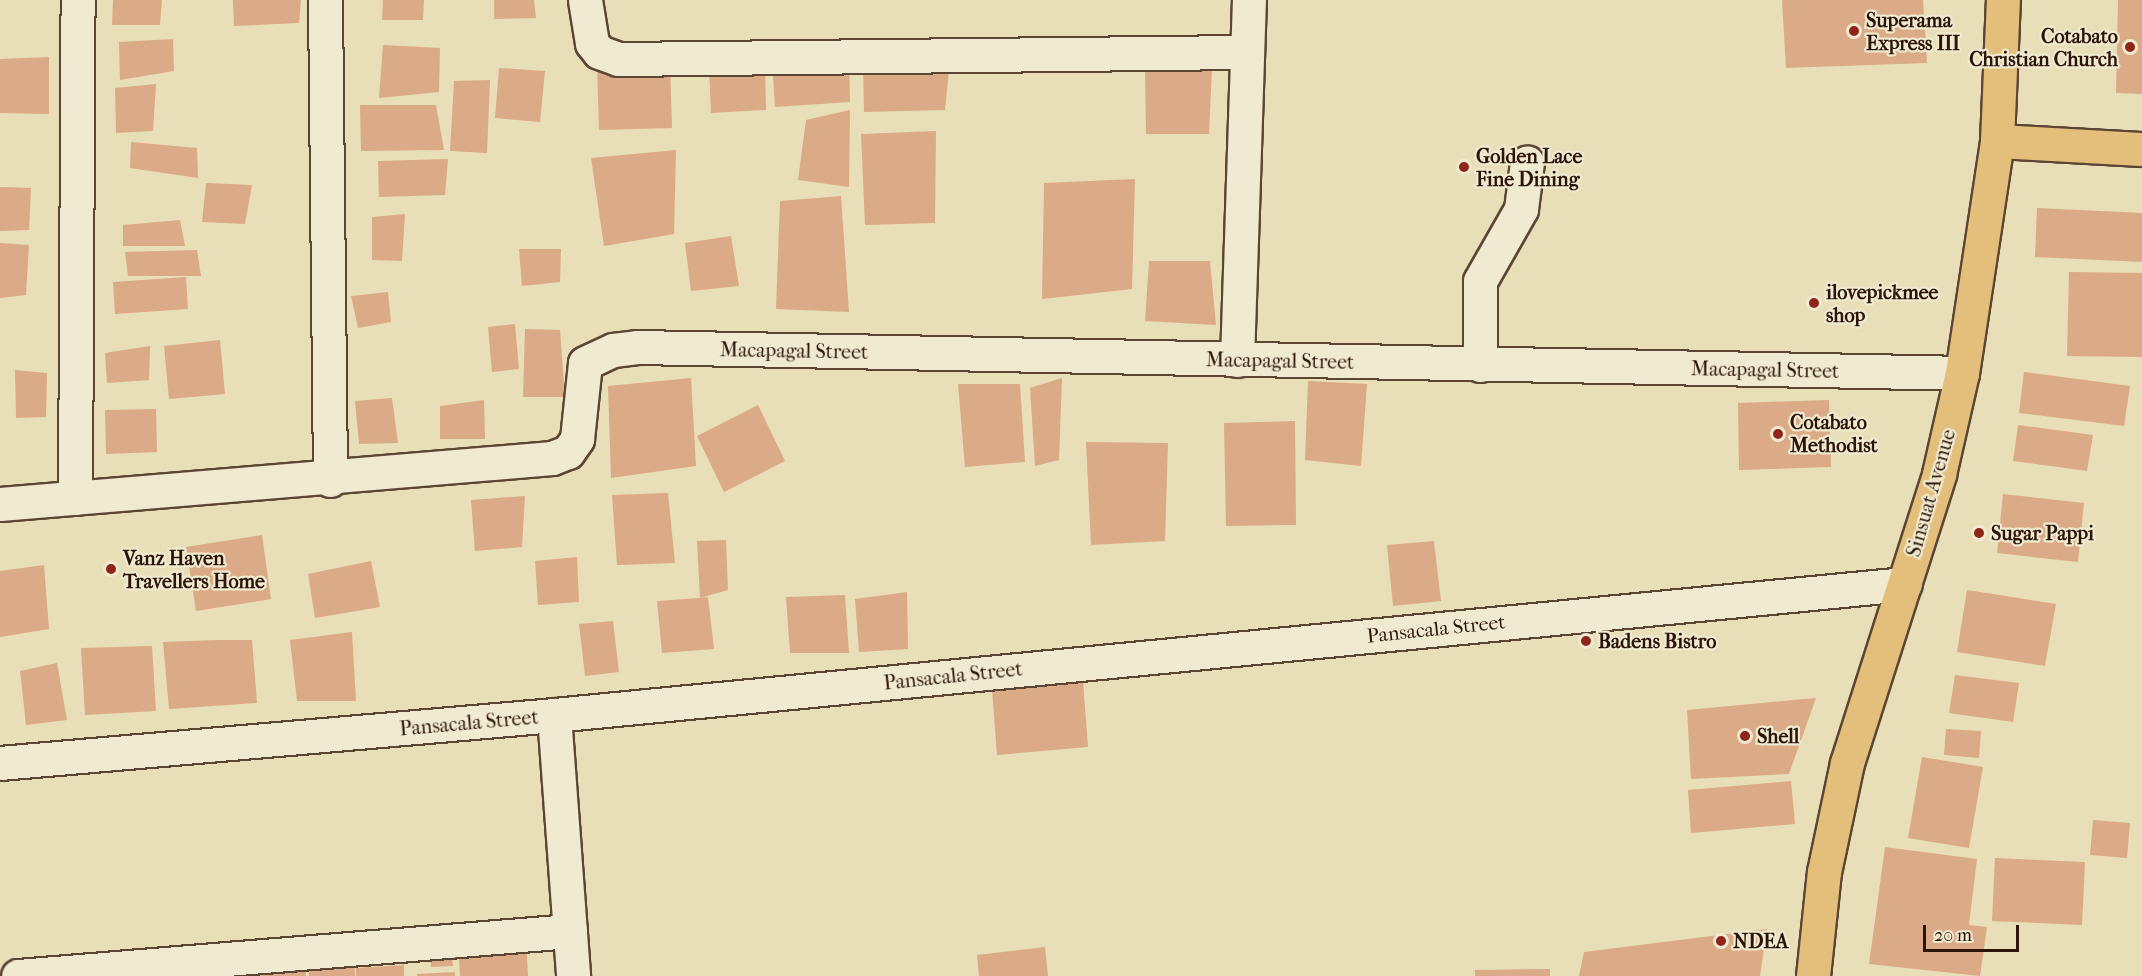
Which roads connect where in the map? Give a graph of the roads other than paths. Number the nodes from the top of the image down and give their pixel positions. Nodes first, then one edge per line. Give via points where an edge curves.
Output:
1 (78, 0) edge
2 (325, 0) edge
3 (585, 0) edge
4 (1249, 0) edge
5 (2003, 0) edge
6 (1244, 52) junction
7 (1997, 141) junction
8 (2142, 149) edge
9 (1527, 162) dead end
10 (1237, 360) junction
11 (1480, 364) junction
12 (1962, 374) junction
13 (330, 480) junction
14 (75, 498) junction
15 (0, 504) edge
16 (1905, 584) junction
17 (554, 715) junction
18 (0, 763) edge
19 (570, 931) junction
20 (18, 976) edge
21 (573, 976) edge
22 (1813, 976) edge

1 - 14 street
2 - 13 street
3 - 6 street via 592,43 599,52 618,58
4 - 6 street
5 - 7 main road, Sinsuat Avenue
6 - 10 street
7 - 8 main road
7 - 12 main road, Sinsuat Avenue
9 - 11 street via 1521,209 1480,281
10 - 11 street, Macapagal Street
10 - 13 street, Macapagal Street via 638,347 598,355 585,363 577,439 568,452
11 - 12 street, Macapagal Street
12 - 16 main road, Sinsuat Avenue
13 - 14 street
14 - 15 street
16 - 17 street, Pansacala Street
16 - 22 main road, Sinsuat Avenue via 1846,763 1824,872
17 - 18 street, Pansacala Street
17 - 19 street
19 - 20 street
19 - 21 street

